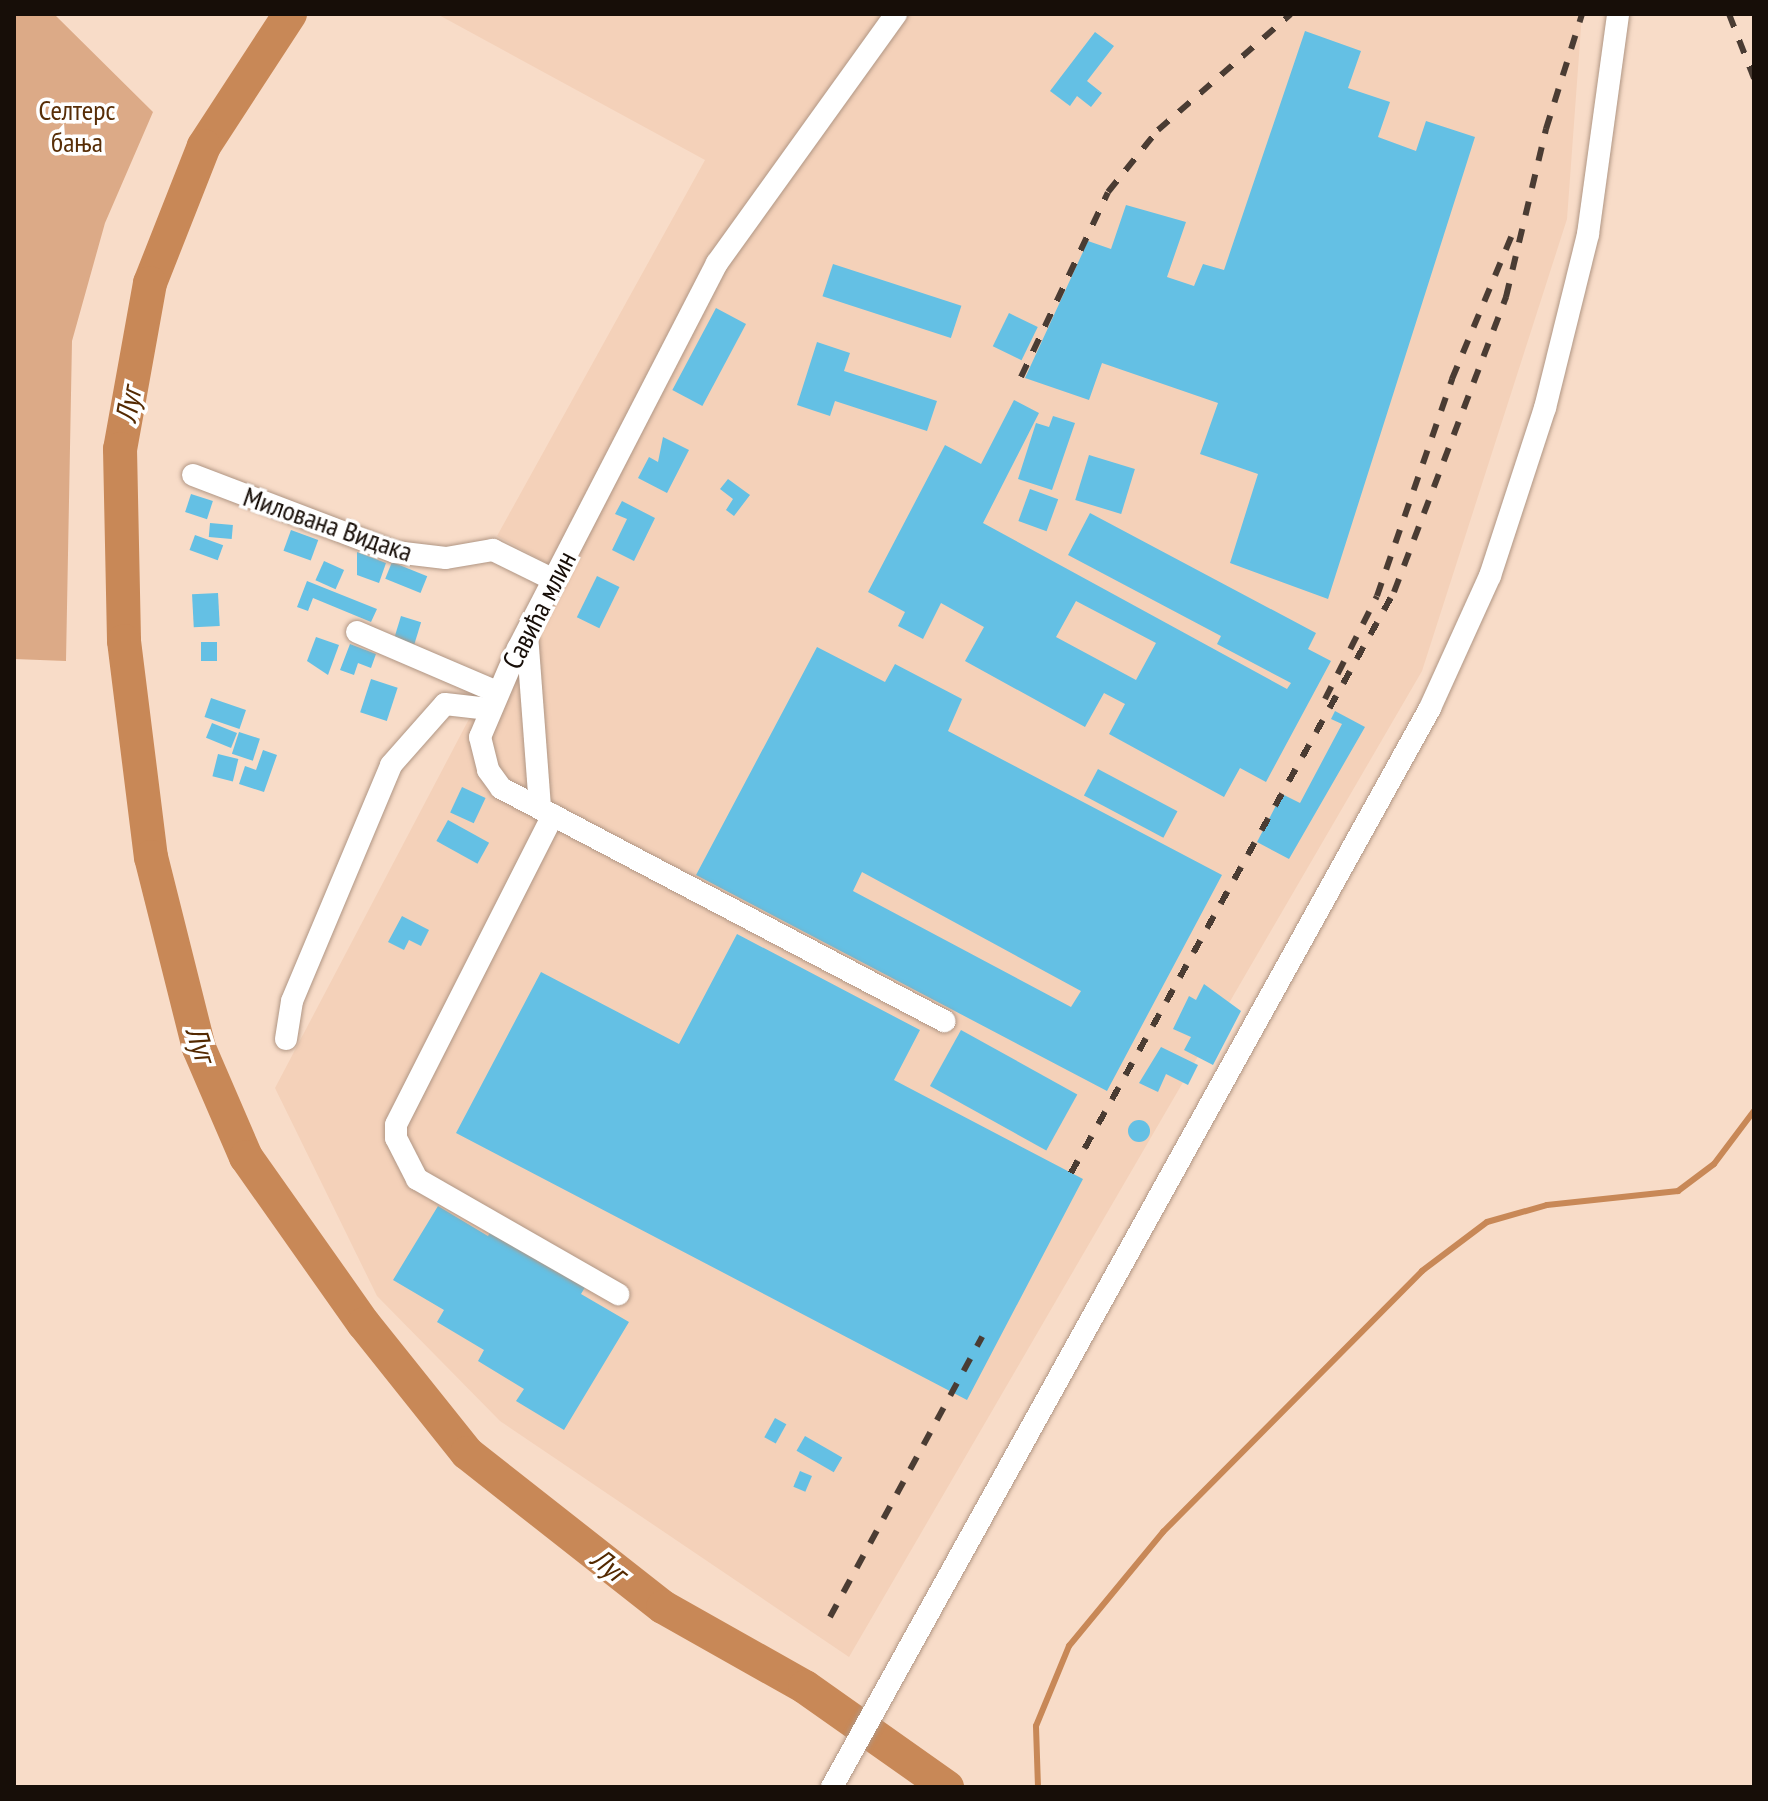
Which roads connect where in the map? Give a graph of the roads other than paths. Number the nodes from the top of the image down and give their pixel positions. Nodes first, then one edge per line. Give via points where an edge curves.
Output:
1 (896, 14) edge
2 (1618, 14) edge
3 (193, 475) dead end
4 (554, 580) junction
5 (527, 631) junction
6 (357, 632) dead end
7 (493, 700) junction
8 (546, 812) junction
9 (944, 1021) dead end
10 (286, 1039) dead end
11 (618, 1294) dead end
12 (832, 1787) edge

1 - 4 street, Савића млин via 717,263
2 - 12 street via 1588,234 1545,408 1490,576 1430,708
3 - 4 street, Милована Видака via 395,552 446,558 493,550
4 - 5 street, Савића млин
5 - 7 street, Савића млин
5 - 8 street
6 - 7 street
7 - 8 street, Савића млин via 480,737 488,770 501,788
7 - 10 street via 445,704 391,765 292,1001
8 - 9 street, Савића млин
8 - 11 street via 396,1125 396,1138 417,1179

